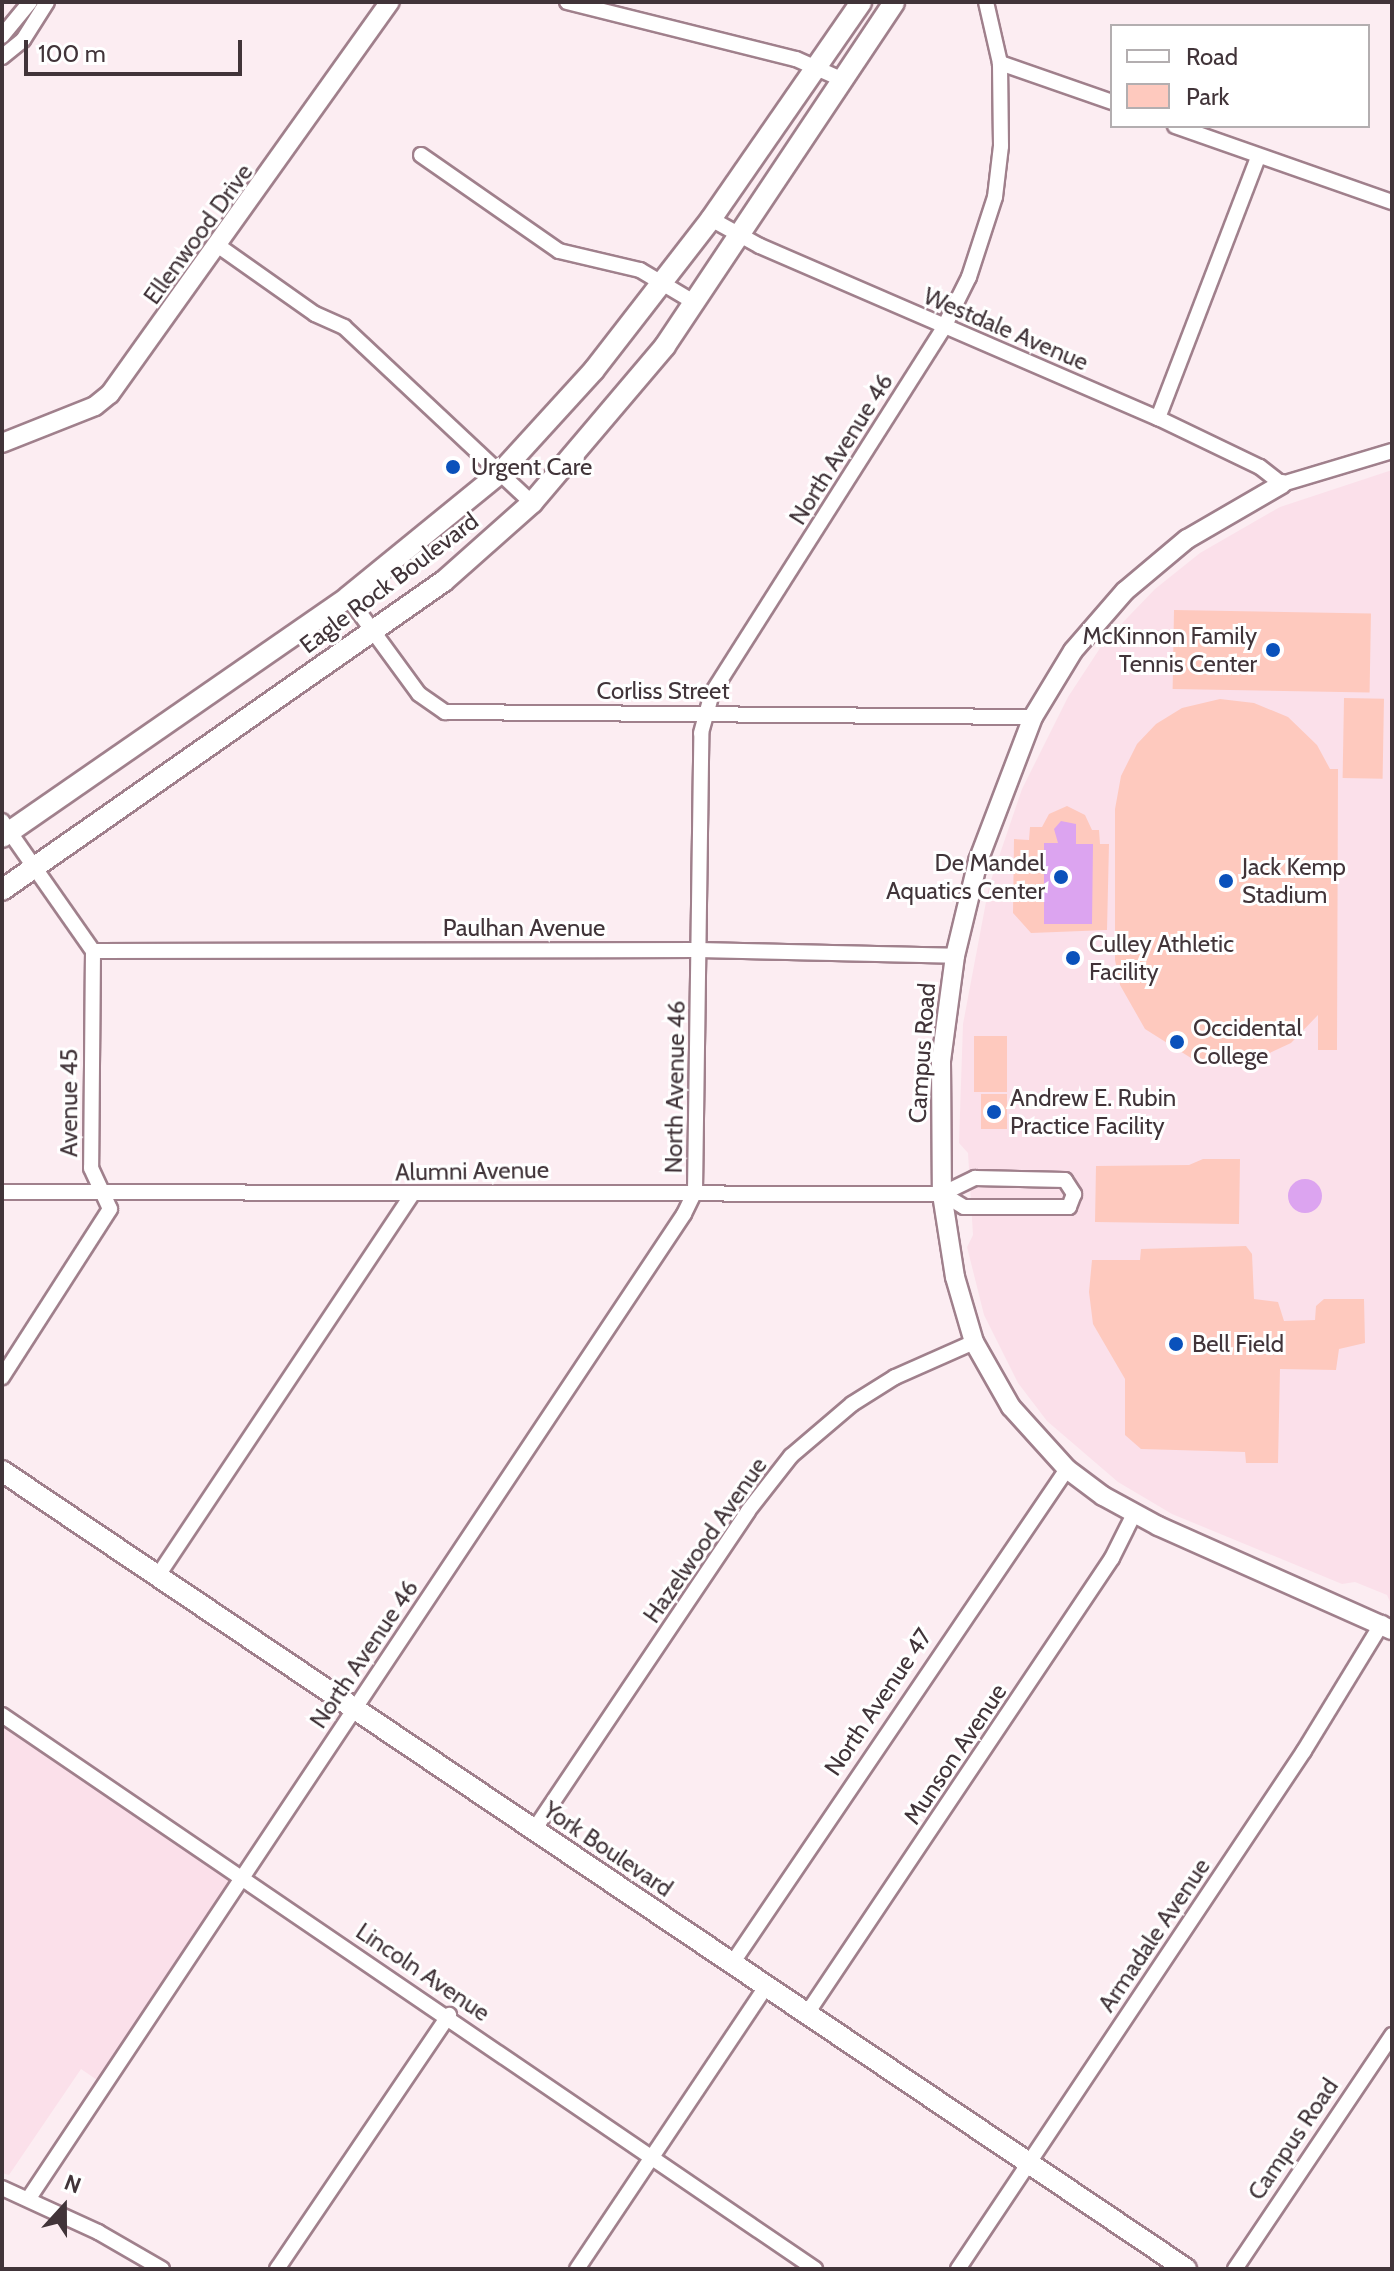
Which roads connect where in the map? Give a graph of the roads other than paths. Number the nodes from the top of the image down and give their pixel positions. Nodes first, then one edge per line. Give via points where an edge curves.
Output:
1 (30, 2) edge
2 (47, 2) edge
3 (390, 2) edge
4 (567, 2) edge
5 (861, 2) edge
6 (894, 2) edge
7 (986, 2) edge
8 (2, 36) edge
9 (2, 57) edge
10 (1000, 63) junction
11 (816, 65) junction
12 (841, 79) junction
13 (1110, 101) edge
14 (1180, 128) edge
15 (421, 155) dead end
16 (1258, 157) junction
17 (1392, 202) edge
18 (711, 219) junction
19 (739, 237) junction
20 (220, 247) junction
21 (661, 282) junction
22 (694, 302) junction
23 (944, 327) junction
24 (1158, 418) junction
25 (2, 443) edge
26 (1392, 451) edge
27 (500, 473) junction
28 (1282, 484) junction
29 (532, 503) junction
30 (348, 597) junction
31 (373, 631) junction
32 (705, 714) junction
33 (1033, 717) junction
34 (4, 830) edge
35 (34, 868) junction
36 (2, 890) edge
37 (698, 950) junction
38 (93, 951) junction
39 (955, 956) junction
40 (695, 1191) junction
41 (2, 1192) edge
42 (103, 1193) junction
43 (412, 1194) junction
44 (942, 1194) junction
45 (974, 1342) junction
46 (2, 1377) edge
47 (1067, 1469) junction
48 (2, 1471) edge
49 (1134, 1514) junction
50 (157, 1577) junction
51 (1387, 1626) edge
52 (354, 1709) junction
53 (2, 1715) edge
54 (534, 1830) junction
55 (240, 1876) junction
56 (731, 1965) junction
57 (766, 1987) junction
58 (449, 2015) junction
59 (806, 2015) junction
60 (1392, 2035) edge
61 (652, 2159) junction
62 (1028, 2164) junction
63 (2, 2188) edge
64 (29, 2198) junction
65 (162, 2269) edge
66 (277, 2269) edge
67 (577, 2269) edge
68 (815, 2269) edge
69 (958, 2269) edge
70 (1186, 2269) edge
71 (1235, 2269) edge

1 - 8 street
2 - 9 street via 23,40
3 - 20 street, Ellenwood Drive
4 - 11 street
5 - 11 main road, Eagle Rock Boulevard
6 - 12 main road, Eagle Rock Boulevard
7 - 10 street, North Avenue 46
10 - 13 street
10 - 23 street, North Avenue 46 via 1001,146 995,197 969,277
11 - 12 street
11 - 18 main road, Eagle Rock Boulevard
12 - 19 main road, Eagle Rock Boulevard
14 - 16 street
15 - 21 street via 559,251 640,270
16 - 17 street
16 - 24 street
18 - 19 street, Westdale Avenue
18 - 21 main road, Eagle Rock Boulevard
19 - 22 main road, Eagle Rock Boulevard
19 - 23 street, Westdale Avenue
20 - 25 street, Ellenwood Drive via 110,394 95,406
20 - 27 street via 315,314 344,327
21 - 22 street
21 - 27 main road, Eagle Rock Boulevard via 587,378
22 - 29 main road, Eagle Rock Boulevard via 632,390
23 - 24 street, Westdale Avenue
23 - 32 street, North Avenue 46 via 712,693
24 - 28 street, Westdale Avenue via 1260,467
26 - 28 street, Campus Road
27 - 29 street
27 - 30 main road, Eagle Rock Boulevard
28 - 33 street, Campus Road via 1187,539 1125,591 1073,651
29 - 31 main road, Eagle Rock Boulevard via 449,577
30 - 31 street, Corliss Street
30 - 34 main road, Eagle Rock Boulevard
31 - 32 street, Corliss Street via 419,694 445,712
31 - 35 main road, Eagle Rock Boulevard
32 - 33 street, Corliss Street
32 - 37 street, North Avenue 46
33 - 39 street, Campus Road via 978,861
34 - 35 street
35 - 36 main road, Eagle Rock Boulevard
35 - 38 street
37 - 38 street, Paulhan Avenue
37 - 39 street, Paulhan Avenue
37 - 40 street, North Avenue 46
38 - 42 street, Avenue 45 via 91,1168
39 - 44 street, Campus Road via 941,1061
40 - 43 street, Alumni Avenue
40 - 44 street, Alumni Avenue
40 - 52 street, North Avenue 46
41 - 42 street, Alumni Avenue
42 - 43 street, Alumni Avenue
42 - 46 street, Avenue 45 via 108,1219
43 - 50 street
44 - 44 street, Alumni Avenue via 964,1207 1069,1207 1074,1194 1065,1180 975,1178
44 - 45 street, Campus Road via 955,1277
45 - 47 street, Campus Road via 1011,1407
45 - 54 street, Hazelwood Avenue via 884,1384 791,1456 748,1511
47 - 49 street, Campus Road
47 - 56 street, North Avenue 47
48 - 50 main road, York Boulevard
49 - 51 street, Campus Road
49 - 59 street, Munson Avenue via 1112,1558
50 - 52 main road, York Boulevard
51 - 62 street, Armadale Avenue
52 - 54 main road, York Boulevard
52 - 55 street, North Avenue 46
53 - 55 street, Lincoln Avenue
54 - 56 main road, York Boulevard
55 - 58 street, Lincoln Avenue
55 - 64 street, North Avenue 46
56 - 57 main road, York Boulevard
57 - 59 main road, York Boulevard
57 - 61 street
58 - 61 street, Lincoln Avenue
58 - 66 street
59 - 62 main road, York Boulevard
60 - 71 street, Campus Road
61 - 67 street
61 - 68 street, Lincoln Avenue
62 - 69 street, Armadale Avenue
62 - 70 main road, York Boulevard
63 - 64 street
64 - 65 street

